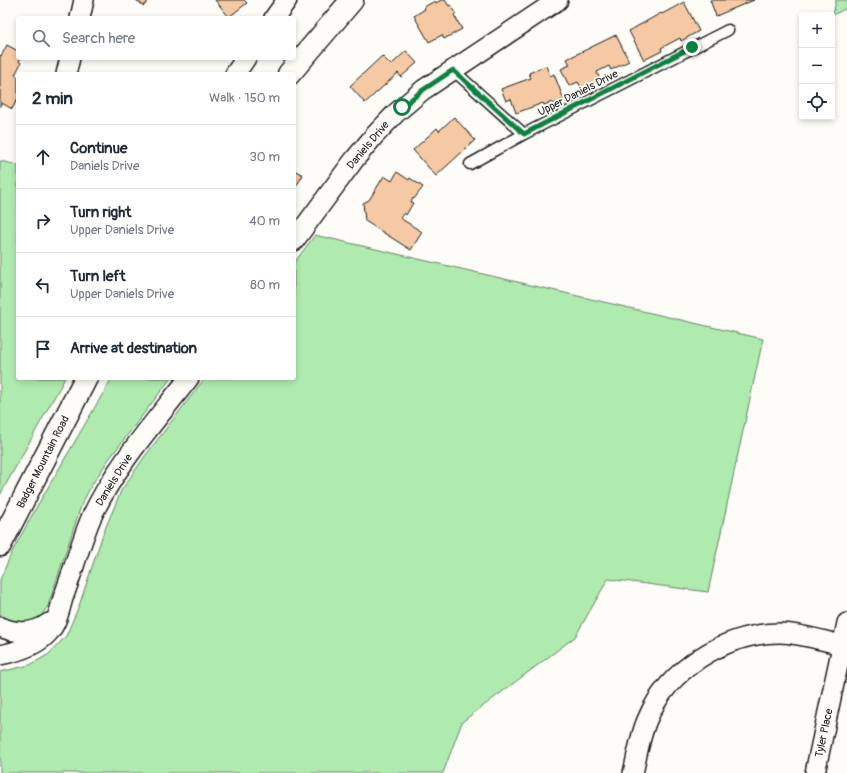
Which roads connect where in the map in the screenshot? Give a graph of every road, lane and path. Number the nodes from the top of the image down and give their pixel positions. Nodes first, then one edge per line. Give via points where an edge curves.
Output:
1 (84, 0) edge
2 (287, 0) edge
3 (352, 0) edge
4 (558, 0) edge
5 (80, 16) edge
6 (275, 16) edge
7 (728, 30) dead end
8 (70, 60) edge
9 (245, 60) edge
10 (453, 70) junction
11 (66, 72) edge
12 (236, 72) edge
13 (291, 72) edge
14 (524, 134) junction
15 (470, 164) dead end
16 (296, 238) edge
17 (85, 380) edge
18 (187, 380) edge
19 (0, 545) edge
20 (64, 596) junction
21 (847, 623) edge
22 (0, 627) edge
23 (842, 645) junction
24 (0, 655) edge
25 (633, 773) edge
26 (815, 773) edge

1 - 5 street
2 - 6 street
3 - 13 main road
4 - 10 street, Daniels Drive
7 - 14 lane, Upper Daniels Drive
8 - 11 street
9 - 12 street
10 - 14 lane
10 - 16 street, Daniels Drive via 409,101 374,136
14 - 15 lane, Upper Daniels Drive
17 - 19 main road, Badger Mountain Road
18 - 20 street, Daniels Drive via 119,470 100,500 84,536
20 - 22 street, Daniels Drive via 53,618 41,629 21,632
20 - 24 street, Daniels Drive via 55,620 45,636 23,648
21 - 23 street, Tyler Place
23 - 25 street via 781,633 754,635 730,642 694,662 662,694 647,720
23 - 26 street, Tyler Place

